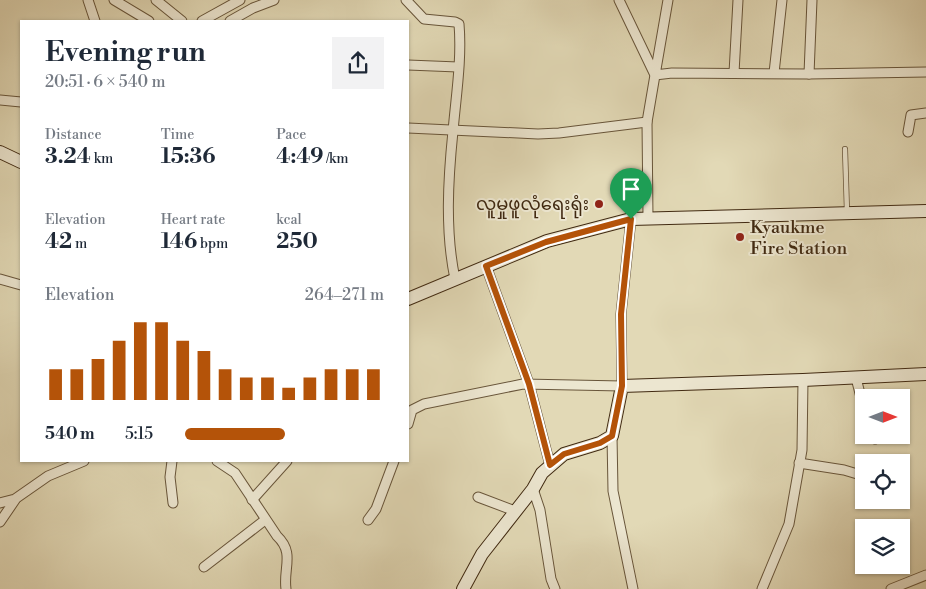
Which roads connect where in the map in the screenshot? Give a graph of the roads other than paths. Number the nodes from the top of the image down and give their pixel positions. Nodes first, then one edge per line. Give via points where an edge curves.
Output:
1 (88, 0) edge
2 (114, 0) edge
3 (156, 0) edge
4 (240, 0) edge
5 (274, 0) edge
6 (406, 0) edge
7 (619, 0) edge
8 (668, 0) edge
9 (738, 0) edge
10 (782, 0) edge
11 (812, 0) edge
12 (239, 15) junction
13 (95, 20) edge
14 (147, 20) edge
15 (181, 20) edge
16 (204, 20) edge
17 (232, 20) edge
18 (246, 20) edge
19 (409, 65) edge
20 (458, 67) junction
21 (926, 72) edge
22 (734, 73) junction
23 (774, 73) junction
24 (809, 74) junction
25 (655, 75) junction
26 (0, 100) edge
27 (20, 102) edge
28 (926, 113) edge
29 (647, 122) junction
30 (409, 128) edge
31 (453, 130) junction
32 (908, 132) dead end
33 (845, 149) dead end
34 (0, 152) edge
35 (20, 162) edge
36 (926, 211) edge
37 (847, 213) junction
38 (648, 218) junction
39 (631, 219) junction
40 (486, 266) junction
41 (0, 279) edge
42 (455, 279) junction
43 (20, 285) edge
44 (409, 299) edge
45 (926, 374) edge
46 (856, 378) junction
47 (803, 380) junction
48 (529, 384) junction
49 (622, 386) junction
50 (859, 389) edge
51 (409, 420) edge
52 (612, 436) junction
53 (82, 462) edge
54 (172, 462) edge
55 (218, 462) edge
56 (286, 462) edge
57 (394, 462) edge
58 (799, 464) junction
59 (550, 465) junction
60 (855, 473) edge
61 (533, 489) junction
62 (478, 497) dead end
63 (15, 499) junction
64 (252, 500) junction
65 (0, 503) edge
66 (173, 503) dead end
67 (515, 511) junction
68 (265, 520) junction
69 (368, 520) dead end
70 (0, 522) edge
71 (204, 567) dead end
72 (926, 575) edge
73 (286, 589) edge
74 (463, 589) edge
75 (555, 589) edge
76 (633, 589) edge
77 (762, 589) edge
78 (891, 589) edge

1 - 13 street
2 - 14 street
3 - 15 street
4 - 16 street
5 - 12 street
6 - 20 street via 424,20 459,24
7 - 25 street
8 - 25 street
9 - 22 street
10 - 23 street
11 - 24 street
12 - 17 street
12 - 18 street
19 - 20 street
20 - 31 street
21 - 24 street
22 - 23 street
22 - 25 street via 672,72
23 - 24 street
25 - 29 street
26 - 27 street
28 - 32 street via 911,115
29 - 31 street via 559,133
29 - 38 street
30 - 31 street
31 - 42 street via 449,177 450,247
33 - 37 lane
34 - 35 main road
36 - 37 main road
37 - 38 main road
38 - 39 main road
39 - 40 main road via 546,242
39 - 49 street via 621,314
40 - 42 main road
40 - 48 street
41 - 43 street
42 - 44 main road
45 - 46 main road
46 - 47 main road
46 - 50 street
47 - 49 main road
47 - 58 street
48 - 49 street
48 - 51 street via 424,404 412,410
48 - 59 street
49 - 52 main road
52 - 59 main road via 564,454
52 - 76 street via 613,491
53 - 63 street via 48,476
54 - 66 street
55 - 64 street via 235,473
56 - 64 street
57 - 69 street via 376,509
58 - 60 street
58 - 77 street via 789,524
59 - 61 main road
61 - 67 main road
61 - 75 street
62 - 67 street
63 - 65 street
63 - 70 street
64 - 68 street
67 - 74 main road via 482,554
68 - 71 street
68 - 73 street via 285,544
72 - 78 street

